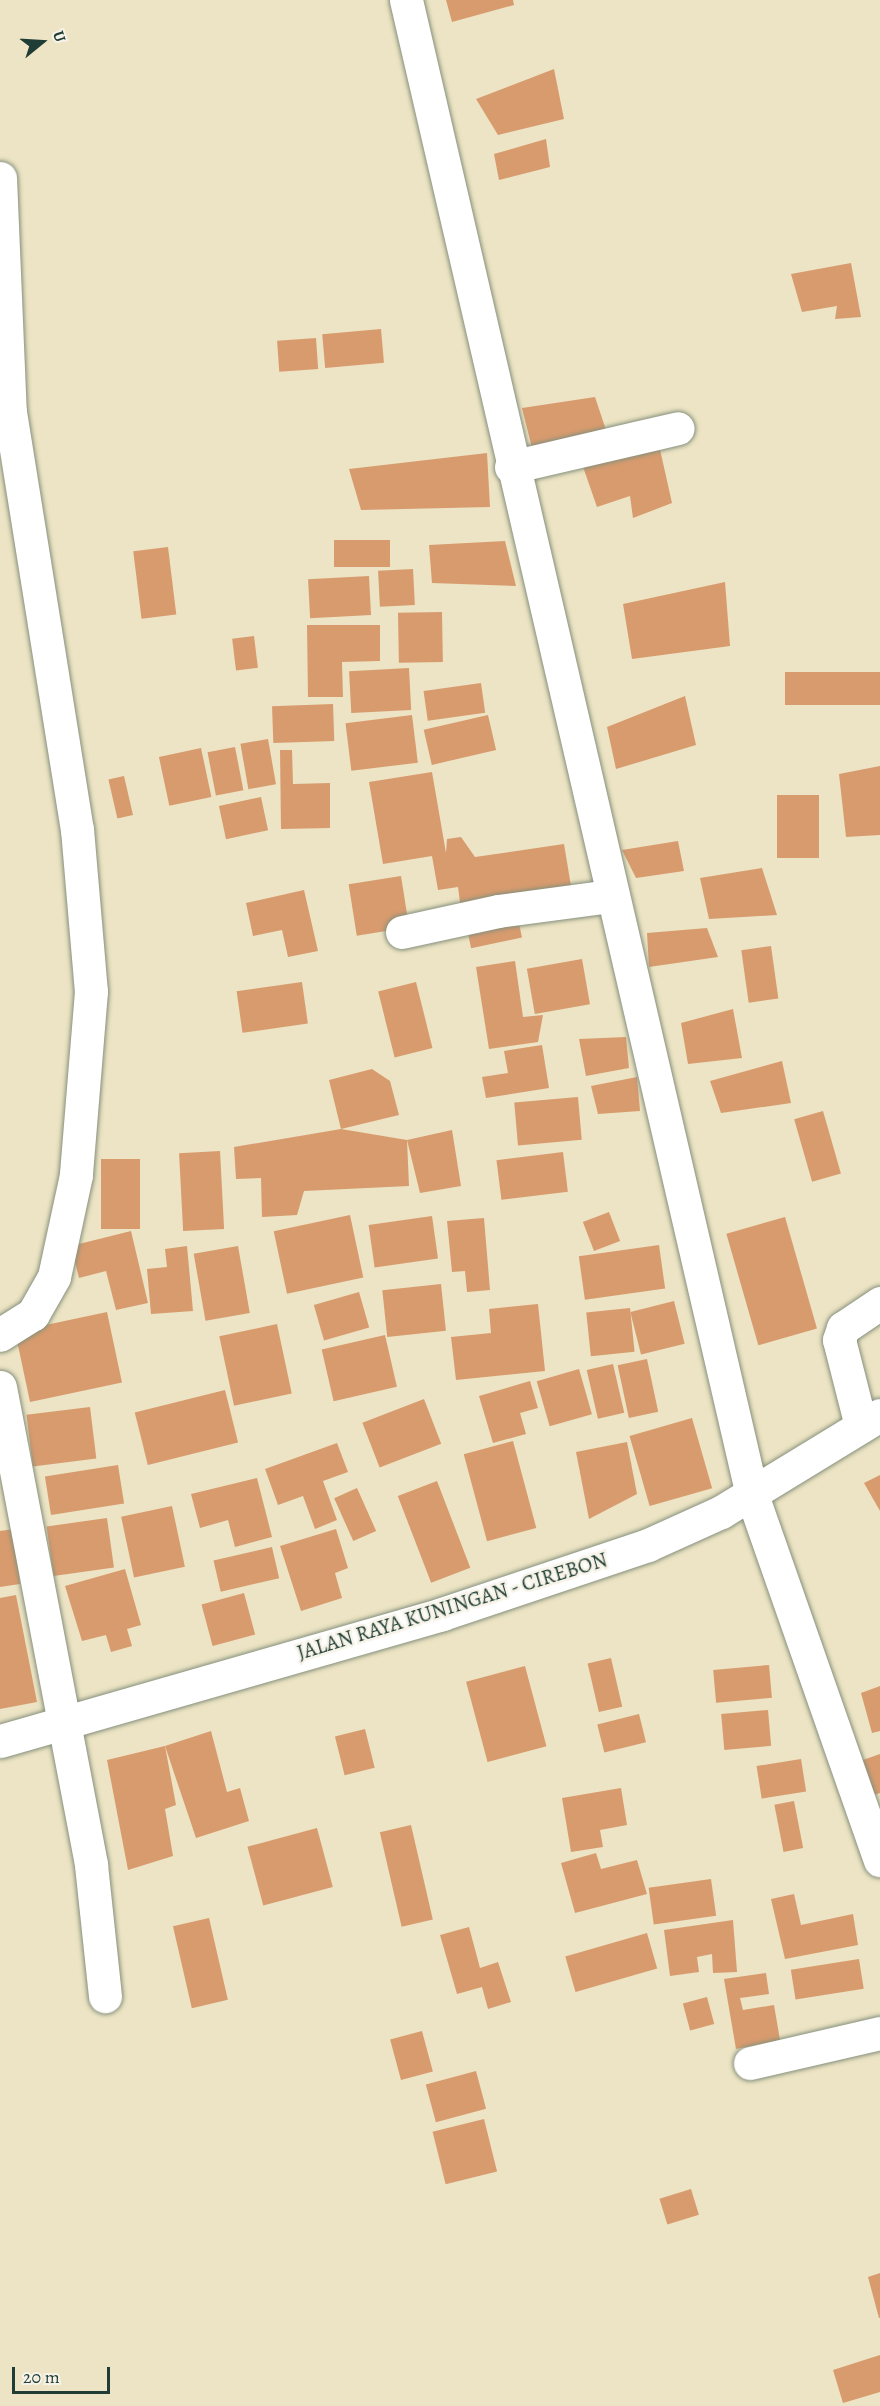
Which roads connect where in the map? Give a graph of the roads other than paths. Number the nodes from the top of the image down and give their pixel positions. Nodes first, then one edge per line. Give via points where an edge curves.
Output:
1 (406, 0) edge
2 (0, 178) edge
3 (678, 428) dead end
4 (511, 467) junction
5 (611, 896) junction
6 (402, 932) dead end
7 (880, 1303) edge
8 (0, 1335) edge
9 (0, 1388) edge
10 (871, 1420) edge
11 (752, 1495) junction
12 (65, 1721) junction
13 (0, 1741) edge
14 (880, 1860) edge
15 (105, 1996) dead end
16 (880, 2033) edge
17 (750, 2063) dead end

1 - 4 main road
2 - 8 main road via 10,412 88,925 91,991 82,1124 69,1219 46,1299
3 - 4 main road
4 - 5 main road
5 - 6 main road via 498,911
5 - 11 main road
7 - 10 main road via 843,1328 839,1340
9 - 12 main road
10 - 11 main road, JALAN RAYA KUNINGAN - CIREBON
11 - 12 main road, JALAN RAYA KUNINGAN - CIREBON via 648,1545 442,1614
11 - 14 main road
12 - 13 main road, JALAN RAYA KUNINGAN - CIREBON
12 - 15 main road via 91,1865
16 - 17 main road

